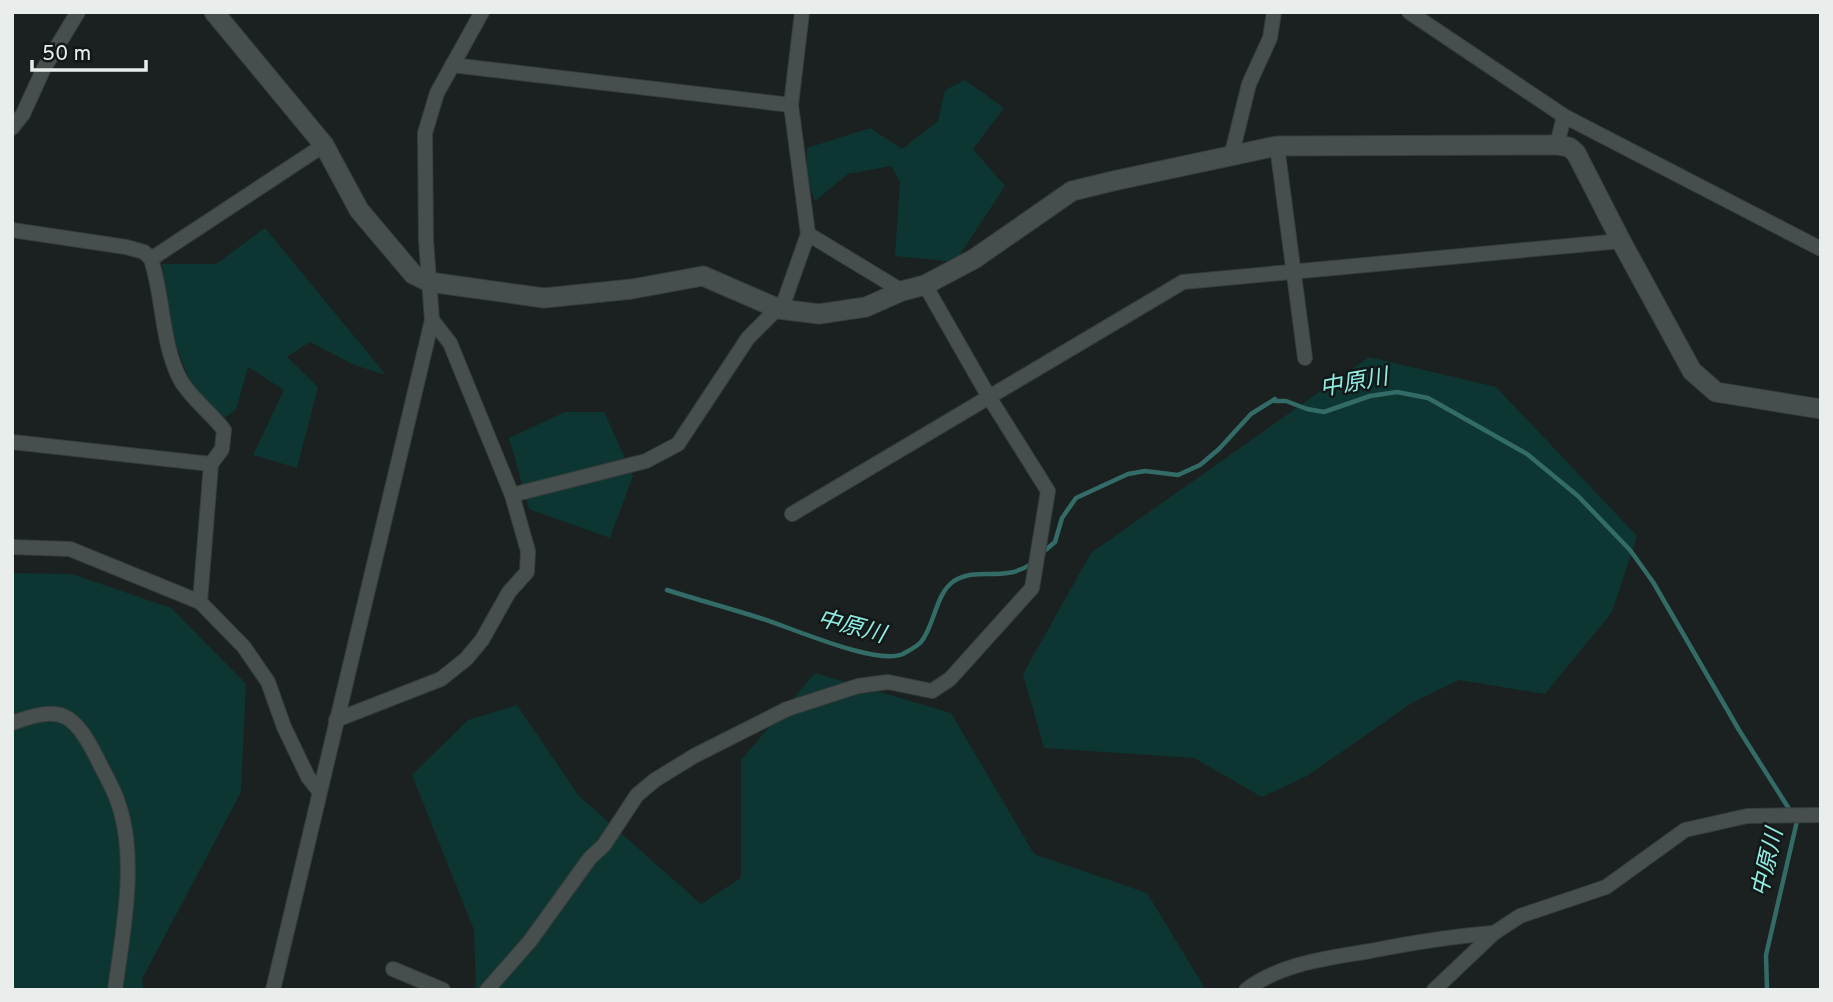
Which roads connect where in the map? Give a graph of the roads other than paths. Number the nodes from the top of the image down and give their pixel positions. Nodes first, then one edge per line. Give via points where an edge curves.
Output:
1 (78, 12) edge
2 (214, 12) edge
3 (482, 12) edge
4 (802, 12) edge
5 (1274, 12) edge
6 (1409, 12) edge
7 (452, 65) junction
8 (791, 105) junction
9 (1564, 116) junction
10 (12, 128) edge
11 (324, 145) junction
12 (1557, 145) junction
13 (1277, 146) junction
14 (1231, 158) junction
15 (12, 230) edge
16 (808, 234) junction
17 (1621, 241) junction
18 (1821, 249) edge
19 (152, 259) junction
20 (1293, 270) junction
21 (429, 282) junction
22 (925, 285) junction
23 (902, 291) junction
24 (779, 309) junction
25 (432, 320) junction
26 (1305, 358) dead end
27 (989, 397) junction
28 (1821, 409) edge
29 (12, 442) edge
30 (211, 464) junction
31 (512, 495) junction
32 (792, 514) dead end
33 (12, 547) edge
34 (200, 601) junction
35 (336, 720) junction
36 (12, 723) edge
37 (319, 791) junction
38 (1821, 815) edge
39 (1494, 933) junction
40 (393, 969) dead end
41 (115, 990) edge
42 (273, 990) edge
43 (443, 990) edge
44 (487, 990) edge
45 (1247, 990) edge
46 (1434, 990) edge

1 - 10 street
2 - 11 street
3 - 7 street
4 - 8 street
5 - 14 street via 1270,38 1249,84
6 - 9 street
7 - 8 street
7 - 21 street via 437,93 425,133
8 - 16 street
9 - 12 street
9 - 18 street
11 - 19 street
11 - 21 street via 359,210 413,274
12 - 13 street
12 - 17 street via 1576,153
13 - 14 street
13 - 20 street
14 - 22 street via 1072,191 974,259
15 - 19 street via 126,247
16 - 23 street
16 - 24 street
17 - 20 street
17 - 28 street via 1692,371 1716,392
19 - 30 street via 163,324 179,377 224,430 222,449
20 - 26 street
20 - 27 street via 1183,282
21 - 24 street via 544,298 703,276
21 - 25 street
22 - 23 street
22 - 27 street
23 - 24 street via 866,307 820,314
24 - 31 street via 748,338 678,444 646,461
25 - 31 street via 450,343
25 - 35 street
27 - 32 street
27 - 44 street via 1048,491 1032,588 950,679 932,691 888,682 858,685 787,709 655,780 637,795 604,845
29 - 30 street
30 - 34 street
31 - 35 street via 528,551 527,572 509,592 482,640 441,679
33 - 34 street via 70,549
34 - 37 street via 244,647 268,682 307,777
35 - 37 street
36 - 41 street via 36,714 65,716 89,743 117,797 127,871
37 - 42 street
38 - 39 street via 1747,816 1685,830 1606,887 1520,916
39 - 45 street via 1325,959 1291,967
39 - 46 street
40 - 43 street

